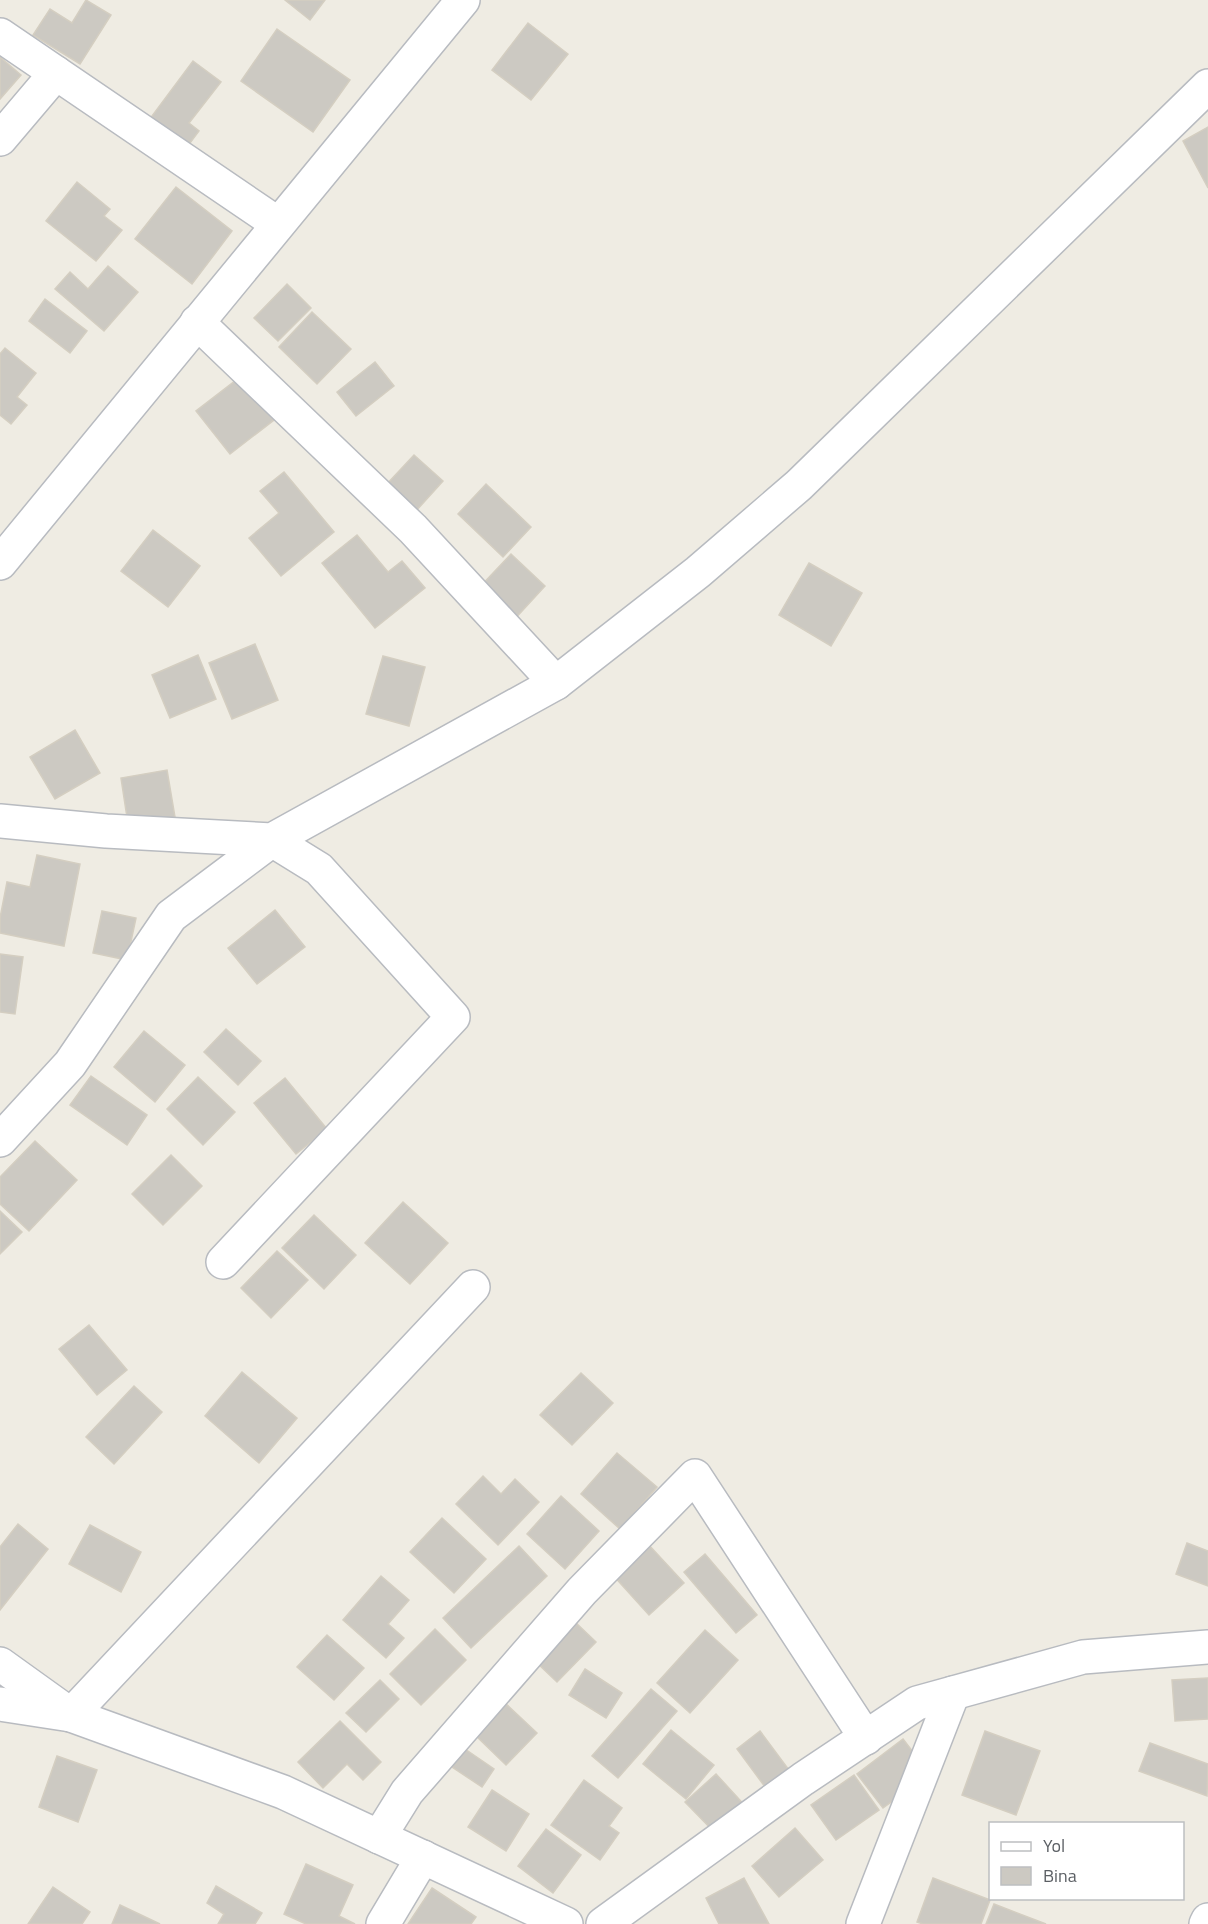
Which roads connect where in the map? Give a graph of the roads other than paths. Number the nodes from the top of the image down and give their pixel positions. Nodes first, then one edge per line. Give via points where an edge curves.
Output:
1 (463, 0) edge
2 (0, 35) edge
3 (56, 73) junction
4 (1208, 86) edge
5 (0, 139) edge
6 (278, 224) junction
7 (197, 322) junction
8 (0, 563) edge
9 (556, 683) junction
10 (0, 820) edge
11 (272, 840) junction
12 (0, 1140) edge
13 (223, 1262) dead end
14 (472, 1287) dead end
15 (1208, 1647) edge
16 (0, 1664) edge
17 (953, 1694) junction
18 (0, 1704) edge
19 (71, 1715) junction
20 (866, 1738) junction
21 (379, 1837) junction
22 (423, 1857) junction
23 (383, 1924) edge
24 (566, 1924) edge
25 (603, 1924) edge
26 (863, 1924) edge

1 - 6 street
2 - 3 street
3 - 5 street
3 - 6 street
4 - 9 street via 799,486 698,572
6 - 7 street
7 - 8 street
7 - 9 street via 413,529
9 - 11 street
10 - 11 street via 106,831
11 - 12 street via 171,916 70,1064
11 - 13 street via 319,869 453,1017
14 - 19 street
15 - 17 street via 1083,1657
16 - 19 street
17 - 20 street via 917,1703
17 - 26 street
18 - 19 street
19 - 21 street via 283,1792
20 - 21 street via 695,1476 582,1591 407,1792
20 - 25 street
21 - 22 street
22 - 23 street
22 - 24 street

